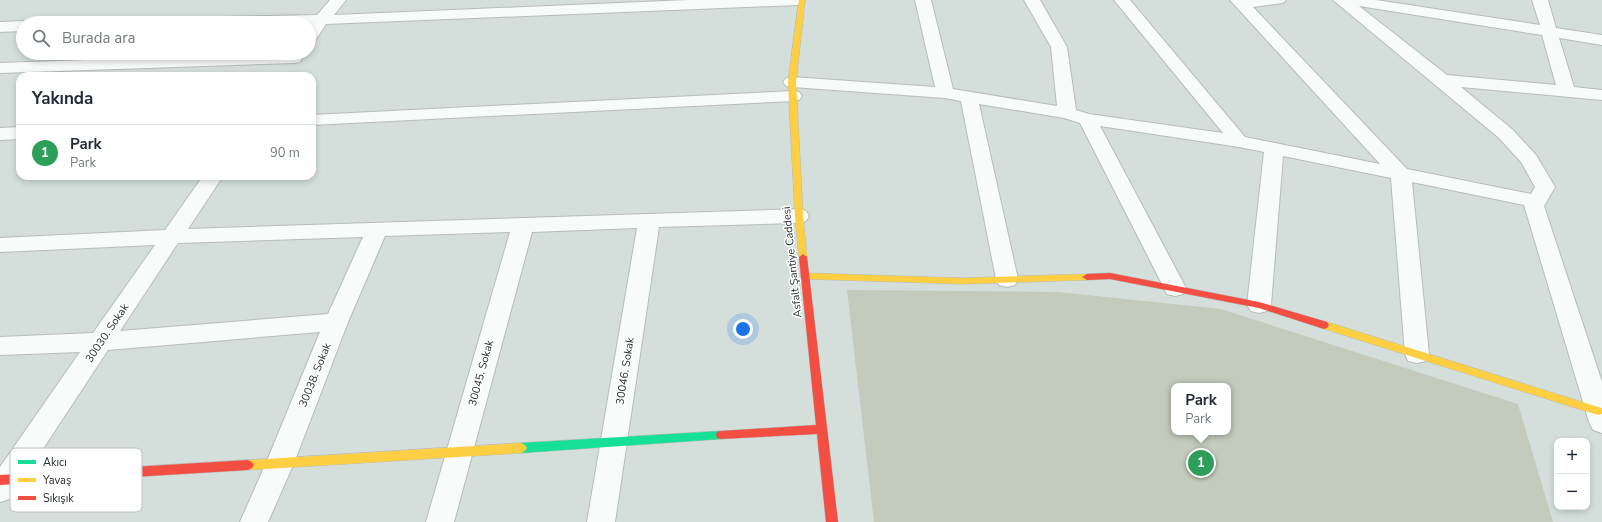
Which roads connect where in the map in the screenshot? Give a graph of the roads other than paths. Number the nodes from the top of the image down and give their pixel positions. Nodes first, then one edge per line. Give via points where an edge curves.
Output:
1 (338, 0) edge
2 (798, 0) edge
3 (802, 0) edge
4 (923, 0) edge
5 (1032, 0) edge
6 (1122, 0) edge
7 (1278, 0) edge
8 (1341, 0) edge
9 (1347, 0) edge
10 (1540, 0) edge
11 (1239, 1) edge
12 (663, 3) edge
13 (566, 5) edge
14 (316, 20) edge
15 (321, 20) junction
16 (16, 26) edge
17 (0, 27) edge
18 (316, 28) edge
19 (1550, 32) junction
20 (1602, 40) edge
21 (182, 60) edge
22 (293, 60) edge
23 (0, 68) edge
24 (285, 72) edge
25 (1442, 80) junction
26 (792, 89) junction
27 (1567, 92) junction
28 (945, 93) junction
29 (1602, 95) edge
30 (969, 97) junction
31 (1067, 113) junction
32 (1087, 119) junction
33 (316, 120) edge
34 (16, 133) edge
35 (0, 134) edge
36 (1239, 141) junction
37 (1274, 149) junction
38 (1401, 174) junction
39 (210, 180) edge
40 (1536, 201) junction
41 (799, 216) junction
42 (649, 221) junction
43 (522, 225) junction
44 (377, 230) junction
45 (172, 236) junction
46 (0, 245) edge
47 (805, 276) junction
48 (1007, 279) junction
49 (1175, 288) junction
50 (1260, 304) junction
51 (336, 322) junction
52 (100, 342) junction
53 (0, 346) edge
54 (1417, 354) junction
55 (1600, 416) edge
56 (822, 429) junction
57 (613, 442) junction
58 (26, 448) edge
59 (460, 452) junction
60 (280, 463) junction
61 (10, 471) edge
62 (142, 473) edge
63 (2, 483) edge
64 (254, 522) edge
65 (440, 522) edge
66 (600, 522) edge
67 (832, 522) edge

1 - 15 street
2 - 12 street
3 - 26 street, Asfalt Şantiye Caddesi
4 - 28 street
5 - 31 street via 1059,47
6 - 36 street
7 - 11 street
8 - 25 street
9 - 19 street
10 - 19 street
11 - 38 street
12 - 13 street
13 - 15 street
14 - 15 street
15 - 18 street
16 - 17 street
19 - 20 street
19 - 27 street
21 - 23 street
22 - 24 street
25 - 27 street
25 - 40 street via 1506,134 1529,159 1545,187
26 - 28 street
26 - 33 street
26 - 41 street, Asfalt Şantiye Caddesi
27 - 29 street
28 - 30 street
30 - 31 street
30 - 48 street
31 - 32 street
32 - 36 street
32 - 49 street
34 - 35 street
36 - 37 street
37 - 38 street
37 - 50 street
38 - 40 street
38 - 54 street
39 - 45 street, 30030. Sokak
40 - 55 street via 1534,206
41 - 42 street
41 - 47 street, Asfalt Şantiye Caddesi
42 - 43 street
42 - 57 street, 30046. Sokak
43 - 44 street
43 - 59 street, 30045. Sokak
44 - 45 street
44 - 51 street, 30038. Sokak
45 - 46 street
45 - 52 street, 30030. Sokak
47 - 48 street via 963,281
47 - 56 street, Asfalt Şantiye Caddesi
48 - 49 street via 1110,276
49 - 50 street
50 - 54 street
51 - 52 street
51 - 60 street, 30038. Sokak
52 - 53 street
52 - 58 street, 30030. Sokak
54 - 55 street
56 - 57 street
56 - 67 street, Asfalt Şantiye Caddesi
57 - 59 street
57 - 66 street, 30046. Sokak
59 - 60 street
59 - 65 street, 30045. Sokak
60 - 62 street
60 - 64 street, 30038. Sokak
61 - 63 street, 30030. Sokak

